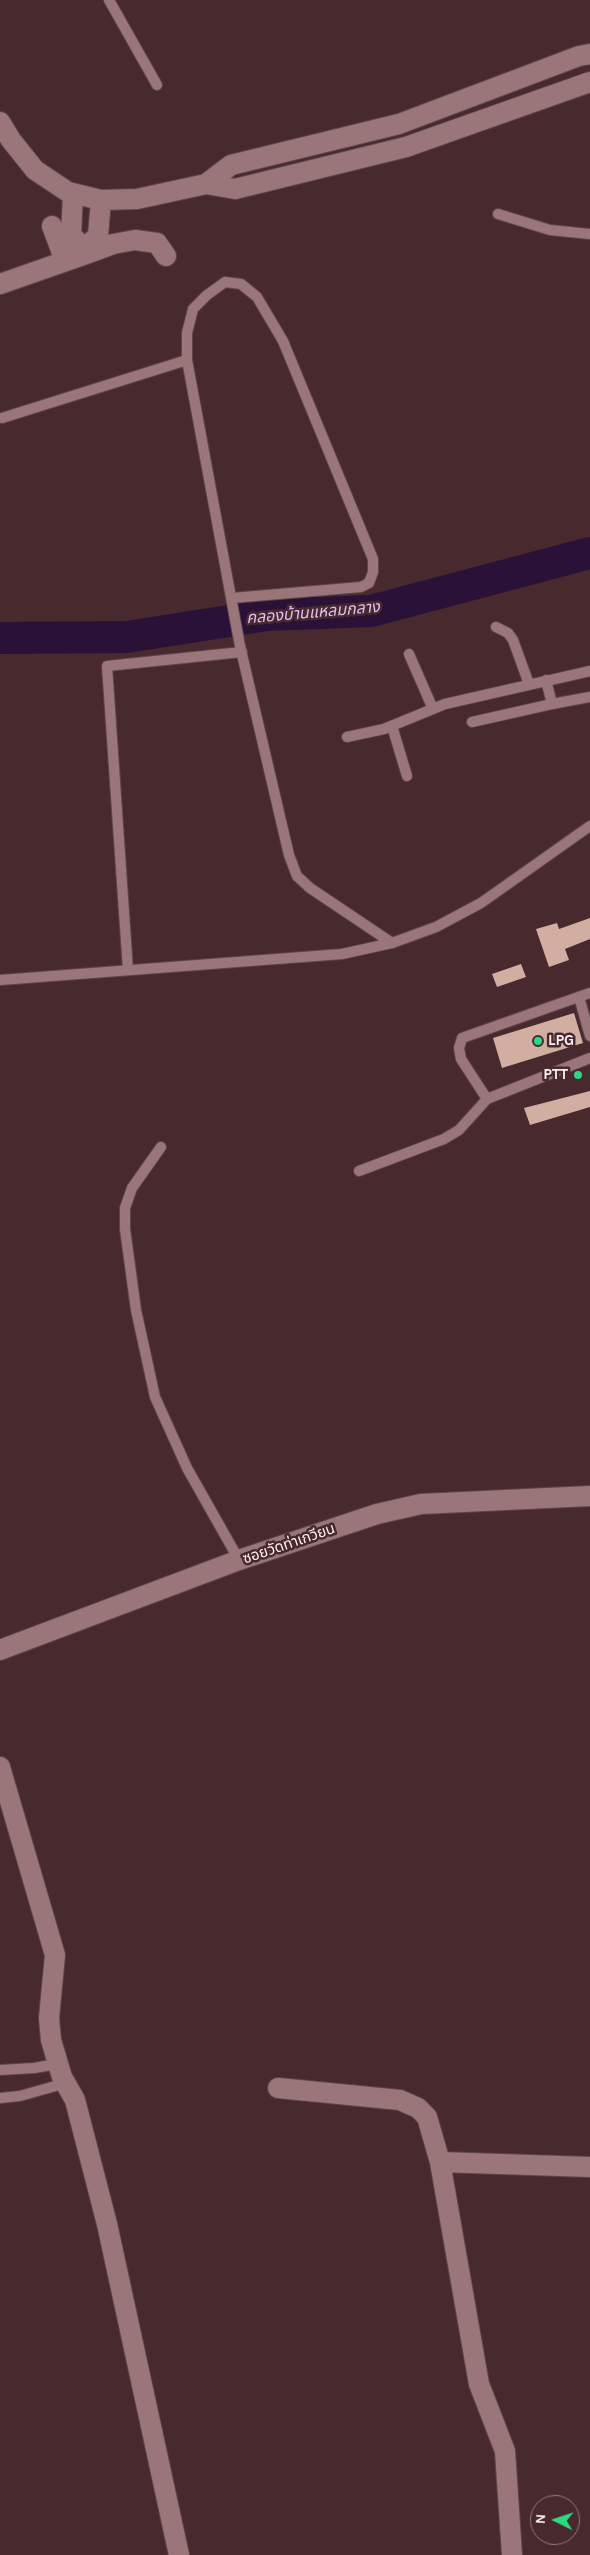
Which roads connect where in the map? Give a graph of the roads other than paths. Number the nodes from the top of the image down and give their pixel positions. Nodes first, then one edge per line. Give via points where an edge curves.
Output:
1 (109, 0) edge
2 (584, 55) edge
3 (588, 82) edge
4 (157, 85) dead end
5 (0, 122) edge
6 (399, 124) junction
7 (406, 147) junction
8 (206, 184) junction
9 (74, 194) junction
10 (101, 200) junction
11 (498, 214) dead end
12 (52, 226) dead end
13 (590, 234) edge
14 (85, 251) junction
15 (166, 256) dead end
16 (65, 261) junction
17 (0, 284) edge
18 (187, 360) junction
19 (2, 418) dead end
20 (233, 603) junction
21 (496, 627) dead end
22 (241, 649) junction
23 (409, 654) dead end
24 (590, 671) edge
25 (546, 680) junction
26 (529, 684) junction
27 (590, 697) edge
28 (552, 704) junction
29 (433, 709) junction
30 (472, 722) dead end
31 (392, 726) junction
32 (347, 737) dead end
33 (407, 776) dead end
34 (590, 826) edge
35 (392, 943) junction
36 (128, 970) junction
37 (0, 980) edge
38 (590, 993) edge
39 (579, 997) junction
40 (590, 1036) edge
41 (590, 1058) edge
42 (487, 1099) junction
43 (161, 1146) dead end
44 (360, 1171) dead end
45 (590, 1496) edge
46 (239, 1560) junction
47 (0, 1650) edge
48 (0, 1767) edge
49 (57, 2064) junction
50 (0, 2070) edge
51 (66, 2083) junction
52 (278, 2088) dead end
53 (0, 2098) edge
54 (440, 2162) junction
55 (590, 2167) edge
56 (179, 2555) edge
57 (512, 2555) edge

1 - 4 lane
2 - 3 street
2 - 6 street
3 - 7 street
5 - 9 street via 35,170
6 - 7 street
6 - 8 street via 231,164
7 - 8 street via 235,190
8 - 10 street via 137,198
9 - 10 street
9 - 14 street via 71,235
10 - 14 street via 98,236
11 - 13 lane via 550,230
12 - 16 street
14 - 15 street via 135,240 157,242
14 - 16 street
16 - 17 street
18 - 19 lane
18 - 20 lane
18 - 20 lane via 193,309 207,295 225,282 241,284 257,297 283,342 373,559 369,583 361,587
20 - 22 lane
21 - 26 lane via 508,633 513,640
22 - 35 lane via 289,855 297,876
22 - 36 lane via 107,666
23 - 29 lane
24 - 25 lane
25 - 26 lane
25 - 28 lane
26 - 29 lane
27 - 28 lane
28 - 30 lane
29 - 31 lane
31 - 32 lane
31 - 33 lane
34 - 35 lane via 481,903 436,928
35 - 36 lane via 342,954
36 - 37 lane
38 - 39 lane
39 - 40 lane
39 - 42 lane via 462,1038 459,1048 461,1059
41 - 42 lane
42 - 44 lane via 458,1130 444,1139
43 - 46 lane via 132,1188 125,1208 136,1310 155,1397 187,1468
45 - 46 street, ซอยวัดท่าเกวียน via 421,1504 360,1520
46 - 47 street, ซอยวัดท่าเกวียน
48 - 49 street via 55,1955 49,2018
49 - 50 lane
49 - 51 street
51 - 53 lane
51 - 56 street via 76,2100 107,2224
52 - 54 street via 400,2100 418,2108 427,2117
54 - 55 street
54 - 57 street via 479,2384 505,2451

